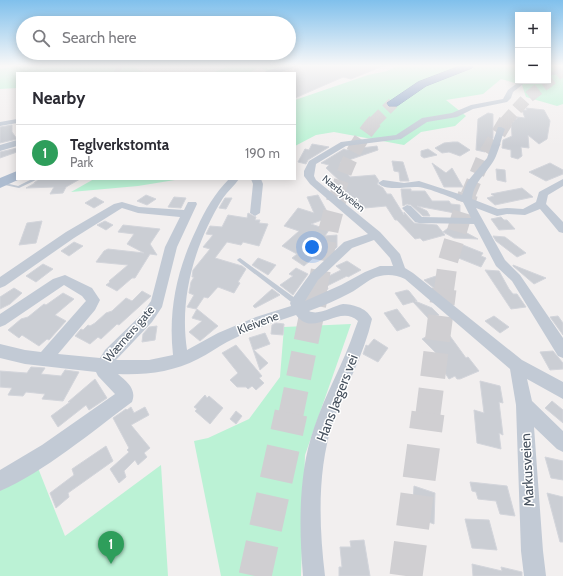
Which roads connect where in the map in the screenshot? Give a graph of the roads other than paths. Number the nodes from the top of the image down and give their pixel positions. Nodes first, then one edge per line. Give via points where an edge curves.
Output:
1 (408, 93) edge
2 (509, 93) edge
3 (393, 103) tunnel mouth
4 (16, 121) edge
5 (0, 124) edge
6 (506, 129) tunnel mouth
7 (16, 143) edge
8 (0, 148) edge
9 (233, 180) edge
10 (256, 180) edge
11 (18, 181) edge
12 (563, 182) edge
13 (383, 183) dead end
14 (0, 184) edge
15 (15, 191) dead end
16 (467, 200) junction
17 (541, 204) junction
18 (407, 208) dead end
19 (255, 213) dead end
20 (478, 221) junction
21 (563, 229) edge
22 (376, 234) junction
23 (240, 260) dead end
24 (400, 271) junction
25 (0, 283) edge
26 (298, 306) junction
27 (0, 321) edge
28 (0, 351) edge
29 (563, 351) edge
30 (44, 359) junction
31 (178, 361) junction
32 (104, 365) junction
33 (518, 365) junction
34 (563, 391) edge
35 (524, 405) junction
36 (563, 443) edge
37 (0, 481) edge
38 (314, 576) edge
39 (535, 576) edge

1 - 3 highway
2 - 22 street, Nærbyveien via 504,101 425,120 398,136 344,144 312,163 309,176 313,182
4 - 5 street
6 - 16 street via 498,134 496,148 490,159 472,181 467,191
7 - 8 street
9 - 31 street via 218,197 206,220 180,287
10 - 19 street
11 - 14 main road
11 - 15 lane
12 - 17 street via 543,194
13 - 16 street via 404,186 419,184
16 - 17 street via 497,212 525,212
16 - 20 street
17 - 21 street
18 - 20 street via 419,220
20 - 29 street via 500,263 516,278
22 - 24 street, Nærbyveien via 396,257
22 - 26 street via 348,245 314,277
23 - 26 lane
24 - 26 street, Kleivene via 380,271 324,300
24 - 33 street
25 - 32 street, Wærners gate via 118,206 138,210 189,209 171,247 157,303 147,318 110,355
26 - 31 street, Kleivene via 242,328
26 - 38 street, Hans Jægers vei via 308,318 349,309 360,313 364,319 362,332 318,444 312,488
27 - 30 street via 58,282 65,280 87,292 93,300 90,306
28 - 30 street, Wærners gate
30 - 32 street, Wærners gate
31 - 32 street, Kleivene via 149,367
32 - 37 street via 104,371 126,396 25,468
33 - 34 street
33 - 35 street, Markusveien
35 - 36 street
35 - 39 street, Markusveien

